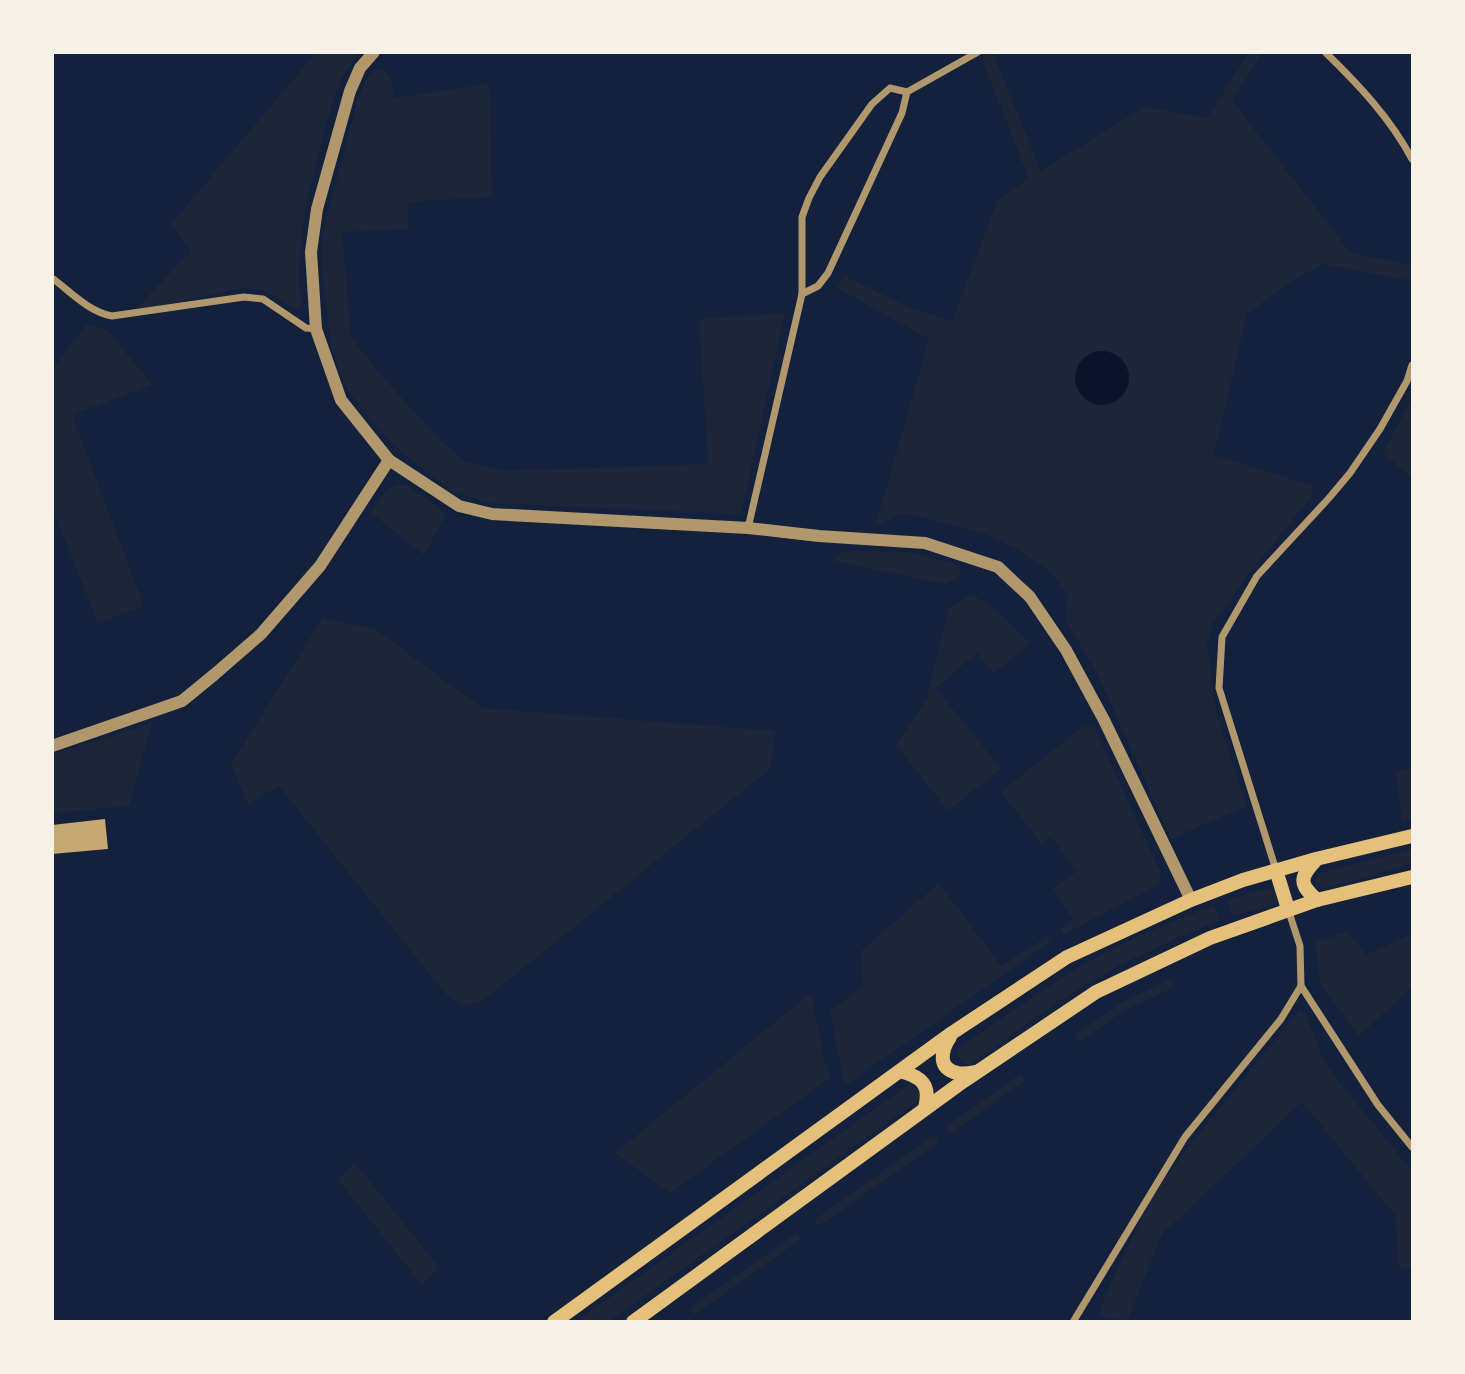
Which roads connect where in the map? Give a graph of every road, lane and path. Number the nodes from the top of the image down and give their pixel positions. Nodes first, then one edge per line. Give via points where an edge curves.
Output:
1 (374, 52) edge
2 (978, 52) edge
3 (1325, 52) edge
4 (907, 92) junction
5 (1412, 159) edge
6 (52, 278) edge
7 (802, 295) junction
8 (316, 330) junction
9 (1412, 365) edge
10 (389, 460) junction
11 (748, 528) junction
12 (52, 746) edge
13 (1412, 836) edge
14 (1317, 859) junction
15 (1276, 870) junction
16 (1412, 877) edge
17 (1191, 900) junction
18 (1317, 900) junction
19 (1289, 909) junction
20 (1301, 986) junction
21 (952, 1033) junction
22 (900, 1071) junction
23 (976, 1072) junction
24 (925, 1108) junction
25 (1412, 1147) edge
26 (554, 1321) edge
27 (634, 1321) edge
28 (1073, 1321) edge

1 - 8 street via 360,68 350,91 317,209 311,251
2 - 4 street
3 - 5 street via 1366,93
4 - 7 street via 902,113 828,273
4 - 7 street via 890,88 872,104 809,198 802,217
6 - 8 street via 101,314 244,297 263,299
7 - 11 street
8 - 10 street via 341,400
9 - 15 street via 1380,429 1350,473 1257,576 1222,637 1219,688
10 - 11 street via 459,506 492,514
10 - 12 street via 320,565 261,634 215,674 182,701
11 - 17 street via 925,543 998,567 1030,597 1066,650
13 - 14 main road
14 - 15 main road
14 - 18 main road via 1303,881
15 - 17 main road
15 - 19 main road
16 - 18 main road
17 - 21 main road via 1067,957
18 - 19 main road
19 - 20 street via 1300,946
19 - 23 main road via 1210,938 1096,992
20 - 25 street via 1378,1105
20 - 28 street via 1281,1019 1185,1137
21 - 22 main road
21 - 23 main road via 943,1046 944,1064 958,1073
22 - 24 main road via 926,1087
22 - 26 main road
23 - 24 main road
24 - 27 main road

